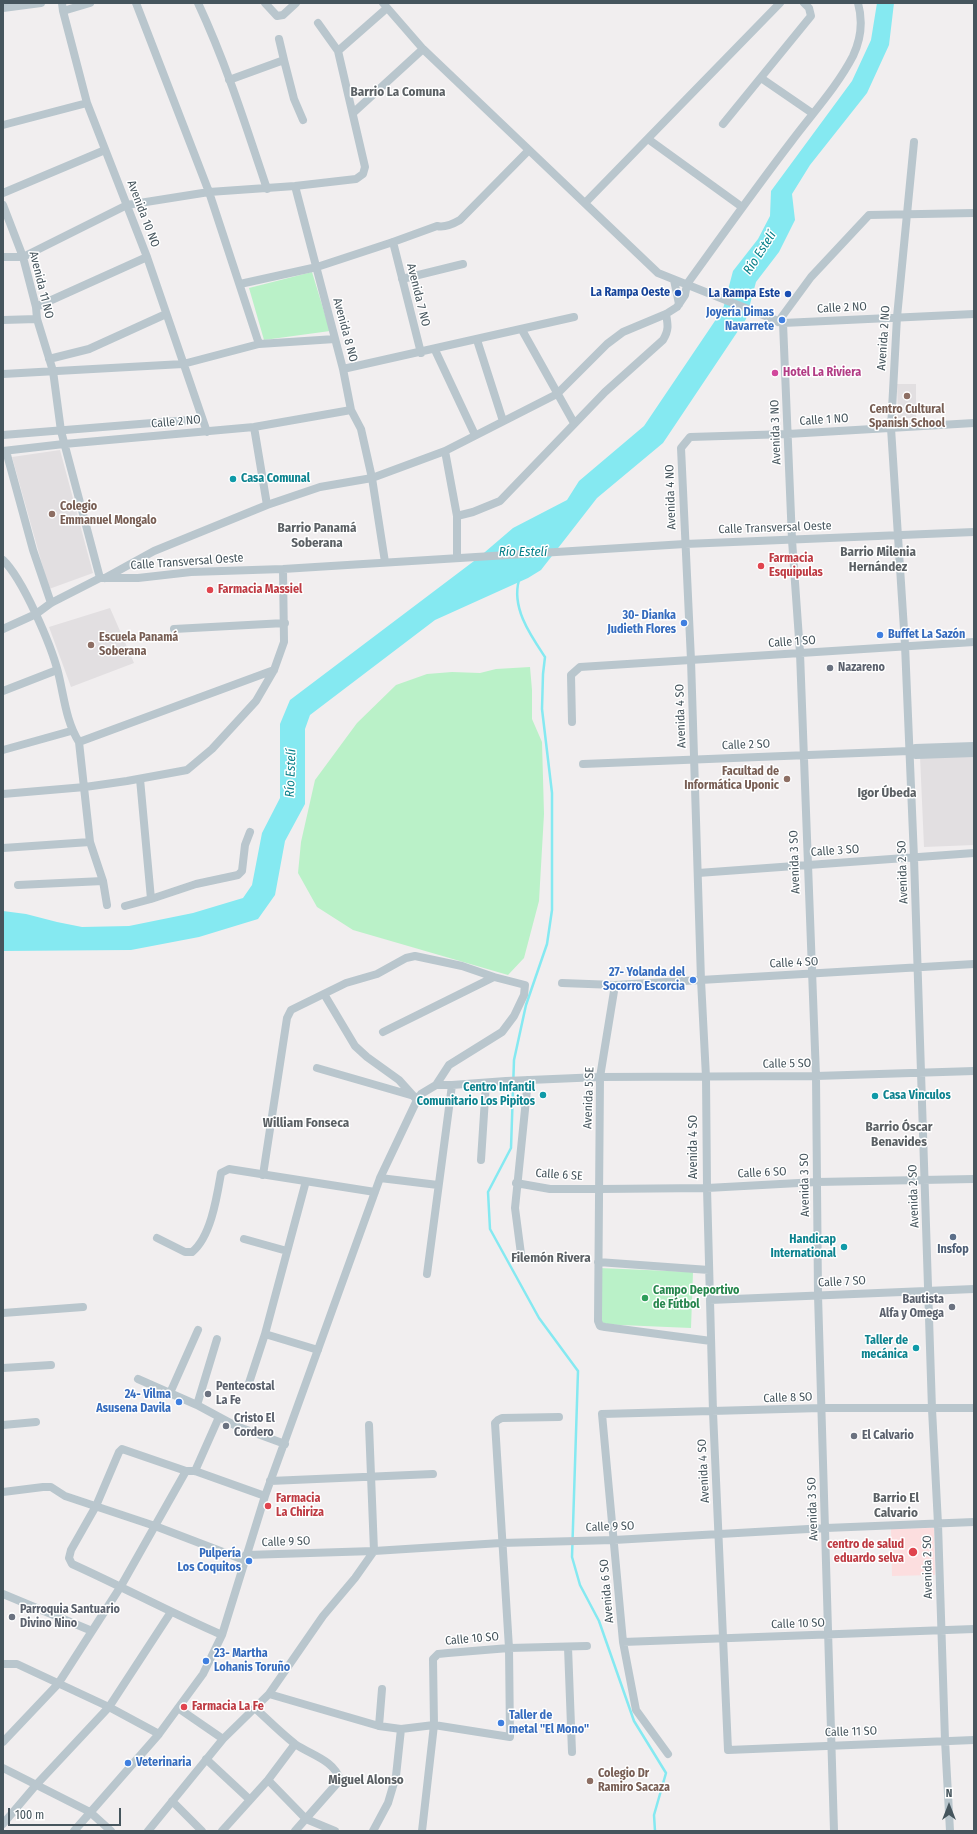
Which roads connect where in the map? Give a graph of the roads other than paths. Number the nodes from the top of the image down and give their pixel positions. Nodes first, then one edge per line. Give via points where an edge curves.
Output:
1 (41, 3) edge
2 (90, 3) edge
3 (136, 3) edge
4 (198, 3) edge
5 (266, 3) edge
6 (296, 3) edge
7 (780, 3) edge
8 (804, 3) edge
9 (858, 3) edge
10 (385, 5) edge
11 (63, 7) edge
12 (3, 8) edge
13 (318, 23) dead end
14 (279, 39) dead end
15 (423, 48) junction
16 (338, 51) junction
17 (284, 60) junction
18 (761, 78) junction
19 (229, 80) junction
20 (87, 103) junction
21 (353, 113) junction
22 (812, 113) junction
23 (303, 120) dead end
24 (723, 124) dead end
25 (3, 125) edge
26 (648, 139) junction
27 (914, 142) dead end
28 (105, 150) junction
29 (529, 150) junction
30 (295, 186) junction
31 (268, 189) junction
32 (209, 192) junction
33 (3, 193) edge
34 (3, 204) edge
35 (585, 204) junction
36 (127, 206) junction
37 (742, 207) junction
38 (974, 212) edge
39 (908, 215) junction
40 (392, 242) junction
41 (23, 257) junction
42 (3, 258) edge
43 (147, 258) junction
44 (463, 264) dead end
45 (317, 267) junction
46 (402, 279) junction
47 (674, 280) junction
48 (240, 284) junction
49 (687, 284) junction
50 (679, 304) junction
51 (36, 307) junction
52 (166, 314) junction
53 (666, 314) junction
54 (974, 314) edge
55 (897, 317) junction
56 (574, 318) dead end
57 (37, 319) junction
58 (3, 320) edge
59 (781, 323) junction
60 (522, 330) junction
61 (335, 339) junction
62 (477, 340) junction
63 (259, 344) junction
64 (435, 350) junction
65 (421, 353) junction
66 (49, 359) junction
67 (183, 364) junction
68 (343, 369) junction
69 (53, 371) junction
70 (3, 374) edge
71 (557, 394) junction
72 (351, 410) junction
73 (202, 419) junction
74 (503, 421) junction
75 (574, 423) junction
76 (974, 423) edge
77 (254, 427) junction
78 (891, 428) junction
79 (61, 431) junction
80 (207, 432) junction
81 (788, 434) junction
82 (3, 435) edge
83 (475, 435) junction
84 (64, 444) junction
85 (681, 448) joint
86 (4, 451) edge
87 (445, 451) junction
88 (12, 472) junction
89 (3, 475) edge
90 (372, 478) junction
91 (266, 505) junction
92 (457, 516) junction
93 (974, 532) edge
94 (898, 535) junction
95 (792, 540) junction
96 (685, 544) junction
97 (458, 557) junction
98 (3, 560) edge
99 (385, 562) junction
100 (283, 569) junction
101 (103, 578) junction
102 (50, 603) junction
103 (36, 614) junction
104 (284, 623) junction
105 (3, 629) edge
106 (174, 629) dead end
107 (974, 642) edge
108 (905, 645) junction
109 (800, 653) junction
110 (691, 660) junction
111 (57, 670) junction
112 (274, 670) junction
113 (3, 691) edge
114 (572, 722) dead end
115 (72, 731) junction
116 (79, 742) junction
117 (974, 746) edge
118 (3, 750) edge
119 (909, 750) junction
120 (974, 753) edge
121 (803, 755) junction
122 (695, 759) junction
123 (583, 764) dead end
124 (140, 778) junction
125 (85, 786) junction
126 (3, 794) edge
127 (250, 832) dead end
128 (90, 842) junction
129 (3, 848) edge
130 (974, 853) edge
131 (914, 858) junction
132 (808, 865) junction
133 (698, 873) junction
134 (103, 882) junction
135 (18, 885) dead end
136 (151, 899) junction
137 (107, 905) dead end
138 (125, 906) dead end
139 (974, 964) edge
140 (918, 967) junction
141 (812, 974) junction
142 (494, 978) junction
143 (701, 980) junction
144 (562, 983) dead end
145 (615, 985) junction
146 (324, 994) junction
147 (384, 1032) dead end
148 (317, 1068) dead end
149 (974, 1071) edge
150 (922, 1072) junction
151 (816, 1076) junction
152 (600, 1077) junction
153 (706, 1077) junction
154 (528, 1080) junction
155 (486, 1082) junction
156 (436, 1085) junction
157 (452, 1085) junction
158 (416, 1098) junction
159 (481, 1160) dead end
160 (263, 1175) junction
161 (380, 1178) junction
162 (974, 1179) edge
163 (925, 1180) junction
164 (306, 1181) junction
165 (816, 1182) junction
166 (516, 1183) junction
167 (438, 1185) junction
168 (707, 1188) junction
169 (600, 1189) junction
170 (375, 1192) junction
171 (157, 1238) dead end
172 (244, 1239) dead end
173 (287, 1251) junction
174 (521, 1254) dead end
175 (598, 1262) junction
176 (709, 1270) junction
177 (427, 1274) dead end
178 (974, 1289) edge
179 (929, 1291) junction
180 (818, 1296) junction
181 (710, 1300) junction
182 (83, 1307) dead end
183 (3, 1313) edge
184 (198, 1330) dead end
185 (265, 1334) junction
186 (217, 1340) dead end
187 (711, 1341) junction
188 (318, 1350) junction
189 (51, 1365) dead end
190 (3, 1368) edge
191 (138, 1379) dead end
192 (248, 1386) dead end
193 (170, 1393) junction
194 (197, 1405) junction
195 (821, 1408) junction
196 (974, 1408) edge
197 (932, 1409) junction
198 (713, 1412) junction
199 (602, 1414) joint
200 (219, 1417) junction
201 (559, 1417) dead end
202 (36, 1422) dead end
203 (3, 1425) edge
204 (369, 1425) dead end
205 (285, 1444) junction
206 (186, 1471) junction
207 (195, 1471) junction
208 (434, 1474) dead end
209 (371, 1477) junction
210 (270, 1481) junction
211 (3, 1492) edge
212 (265, 1496) junction
213 (96, 1506) junction
214 (974, 1522) edge
215 (938, 1524) junction
216 (155, 1526) junction
217 (826, 1528) junction
218 (719, 1534) junction
219 (614, 1540) junction
220 (501, 1543) junction
221 (374, 1551) junction
222 (245, 1558) junction
223 (121, 1586) junction
224 (3, 1594) edge
225 (171, 1612) junction
226 (974, 1630) edge
227 (92, 1631) junction
228 (941, 1631) junction
229 (222, 1635) junction
230 (828, 1635) junction
231 (724, 1638) junction
232 (623, 1642) junction
233 (587, 1646) dead end
234 (568, 1647) junction
235 (509, 1648) junction
236 (3, 1664) edge
237 (58, 1684) junction
238 (382, 1689) dead end
239 (269, 1694) junction
240 (109, 1707) junction
241 (178, 1708) junction
242 (255, 1708) junction
243 (434, 1725) junction
244 (379, 1726) junction
245 (402, 1729) junction
246 (159, 1734) junction
247 (223, 1739) junction
248 (945, 1740) junction
249 (974, 1740) edge
250 (3, 1742) edge
251 (295, 1744) junction
252 (832, 1744) junction
253 (728, 1750) joint
254 (572, 1752) dead end
255 (668, 1754) dead end
256 (206, 1759) junction
257 (3, 1768) edge
258 (268, 1780) junction
259 (36, 1785) junction
260 (249, 1799) junction
261 (172, 1801) junction
262 (90, 1812) junction
263 (306, 1819) junction
264 (3, 1824) edge
265 (74, 1831) edge
266 (111, 1831) edge
267 (148, 1831) edge
268 (202, 1831) edge
269 (222, 1831) edge
270 (295, 1831) edge
271 (335, 1831) edge
272 (373, 1831) edge
273 (422, 1831) edge
274 (834, 1831) edge
275 (950, 1831) edge

1 - 12 street
2 - 11 street
3 - 32 street
4 - 19 street
5 - 6 street via 277,16 283,15
7 - 26 street
8 - 18 street via 809,8 811,16
9 - 22 street via 862,19 853,55
10 - 15 street
10 - 16 street
11 - 20 street, Avenida 10 NO
13 - 16 street
14 - 17 street
15 - 21 street
15 - 29 street
16 - 21 street
17 - 19 street
17 - 23 street via 294,99
18 - 22 street
18 - 24 street
19 - 31 street
20 - 25 street
20 - 28 street, Avenida 10 NO
21 - 30 street via 365,167 363,174 356,179
22 - 37 street
26 - 35 street
26 - 37 street
27 - 39 street, Avenida 2 NO
28 - 33 street
28 - 36 street, Avenida 10 NO
29 - 35 street
29 - 40 street via 460,220
30 - 31 street
30 - 45 street, Avenida 8 NO
31 - 32 street
32 - 36 street
32 - 48 street
34 - 41 street, Avenida 11 NO
35 - 47 street via 658,273
36 - 41 street
36 - 43 street, Avenida 10 NO
37 - 49 street
38 - 39 street
39 - 55 street, Avenida 2 NO
39 - 59 street via 869,215 811,277
40 - 45 street
40 - 46 street, Avenida 7 NO
41 - 42 street
41 - 51 street, Avenida 11 NO
43 - 51 street
43 - 52 street, Avenida 10 NO
44 - 46 street
45 - 48 street
45 - 61 street, Avenida 8 NO
46 - 65 street, Avenida 7 NO
47 - 49 street
47 - 50 street
48 - 63 street
49 - 50 street via 685,295
49 - 59 street
50 - 53 street
51 - 57 street, Avenida 11 NO
52 - 66 street via 89,349
52 - 67 street, Avenida 10 NO
53 - 71 street via 623,332 607,344
53 - 75 street via 668,326 663,340
54 - 55 street, Calle 2 NO
55 - 59 street, Calle 2 NO
55 - 78 street, Avenida 2 NO
56 - 60 street
57 - 58 street
57 - 66 street, Avenida 11 NO
59 - 81 street, Avenida 3 NO
60 - 62 street
60 - 71 street
61 - 63 street
61 - 68 street, Avenida 8 NO
62 - 64 street
62 - 74 street
63 - 67 street
64 - 65 street
64 - 83 street
65 - 68 street
66 - 69 street, Avenida 11 NO
67 - 69 street
67 - 73 street, Avenida 10 NO
68 - 72 street, Avenida 8 NO
69 - 70 street
69 - 79 street, Avenida 11 NO
71 - 74 street
71 - 75 street
72 - 77 street, Calle 2 NO
72 - 90 street, Avenida 8 NO via 361,429
73 - 79 street
73 - 80 street, Avenida 10 NO
74 - 83 street
75 - 92 street via 500,501
76 - 78 street, Calle 1 NO
77 - 80 street, Calle 2 NO
77 - 91 street
78 - 81 street, Calle 1 NO
78 - 94 street, Avenida 2 NO
79 - 82 street
79 - 84 street, Avenida 11 NO
80 - 84 street, Calle 2 NO
81 - 85 street, Calle 1 NO via 690,437
81 - 95 street, Avenida 3 NO
83 - 87 street
84 - 86 street, Calle 2 NO
84 - 101 street, Avenida 11 NO
85 - 96 street, Avenida 4 NO
86 - 88 street
87 - 90 street
87 - 92 street
88 - 89 street
88 - 102 street
90 - 91 street via 320,487
90 - 99 street, Avenida 8 NO
91 - 101 street via 154,551
92 - 97 street
93 - 94 street, Calle Transversal Oeste
94 - 95 street, Calle Transversal Oeste
94 - 108 street, Avenida 2 SO
95 - 96 street, Calle Transversal Oeste
95 - 109 street, Avenida 3 SO
96 - 97 street, Calle Transversal Oeste
96 - 110 street, Avenida 4 SO
97 - 99 street, Calle Transversal Oeste
98 - 103 street via 11,568
99 - 100 street, Calle Transversal Oeste
100 - 101 street, Calle Transversal Oeste
100 - 104 street
101 - 102 street, Calle Transversal Oeste
102 - 103 street, Calle Transversal Oeste
103 - 105 street, Calle Transversal Oeste
103 - 111 street
104 - 106 street
104 - 112 street via 284,642
107 - 108 street, Calle 1 SO
108 - 109 street, Calle 1 SO
108 - 119 street, Avenida 2 SO
109 - 110 street, Calle 1 SO
109 - 121 street, Avenida 3 SO
110 - 114 street, Calle 1 SO via 580,667 570,675
110 - 122 street, Avenida 4 SO
111 - 113 street
111 - 115 street
112 - 116 street
112 - 124 street via 256,700 212,749 187,770
115 - 116 street
115 - 118 street
116 - 125 street
117 - 119 street, Calle 2 SO
119 - 120 street, Calle 2 SO via 916,755
119 - 121 street, Calle 2 SO
119 - 131 street, Avenida 2 SO
121 - 122 street, Calle 2 SO
121 - 132 street, Avenida 3 SO
122 - 123 street, Calle 2 SO
122 - 133 street, Avenida 4 SO
124 - 125 street
124 - 136 street
125 - 126 street
125 - 128 street
127 - 136 street via 240,873
128 - 129 street
128 - 134 street
130 - 131 street, Calle 3 SO
131 - 132 street, Calle 3 SO
131 - 140 street, Avenida 2 SO
132 - 133 street, Calle 3 SO
132 - 141 street, Avenida 3 SO
133 - 143 street, Avenida 4 SO
134 - 135 street
134 - 137 street
136 - 138 street
139 - 140 street, Calle 4 SO
140 - 141 street, Calle 4 SO
140 - 150 street, Avenida 2 SO
141 - 143 street, Calle 4 SO
141 - 151 street, Avenida 3 SO
142 - 146 street via 462,966 415,956
142 - 147 street
142 - 156 street via 524,985 524,995 514,1016 502,1032 449,1065
143 - 145 street, Calle 4 SO
143 - 153 street, Avenida 4 SO
144 - 145 street, Calle 4 SO
145 - 152 street, Avenida 5 SE
146 - 158 street via 355,1046 398,1080
146 - 160 street via 291,1010 287,1018
148 - 158 street
149 - 150 street, Calle 5 SO
150 - 151 street, Calle 5 SO
150 - 163 street, Avenida 2 SO
151 - 153 street, Calle 5 SO
151 - 165 street, Avenida 3 SO
152 - 153 street, Calle 5 SO
152 - 154 street, Calle 5 SO
152 - 169 street, Avenida 5 SE
153 - 168 street, Avenida 4 SO
154 - 155 street, Calle 5 SO
154 - 166 street
155 - 157 street, Calle 5 SO
155 - 159 street
156 - 157 street, Calle 5 SO
156 - 158 street
157 - 167 street
158 - 161 street
160 - 164 street
160 - 171 street via 229,1169 221,1173 214,1210 199,1246 192,1252 185,1252
161 - 167 street
161 - 170 street
162 - 163 street, Calle 6 SO
163 - 165 street, Calle 6 SO
163 - 179 street, Avenida 2 SO
164 - 170 street
164 - 173 street
165 - 168 street, Calle 6 SO
165 - 180 street, Avenida 3 SO
166 - 169 street, Calle 6 SE via 550,1189
166 - 174 street via 515,1208
167 - 177 street
168 - 169 street, Calle 6 SO
168 - 176 street, Avenida 4 SO
169 - 175 street, Avenida 5 SE
170 - 188 street
172 - 173 street
173 - 185 street
175 - 176 street
175 - 187 street, Avenida 5 SE via 600,1326
176 - 181 street, Avenida 4 SO
178 - 179 street, Calle 7 SO
179 - 180 street, Calle 7 SO
179 - 197 street, Avenida 2 SO
180 - 181 street, Calle 7 SO
180 - 195 street, Avenida 3 SO
181 - 187 street, Avenida 4 SO
182 - 183 street
184 - 193 street
185 - 188 street
185 - 192 street
186 - 194 street
187 - 198 street, Avenida 4 SO
188 - 205 street
189 - 190 street
191 - 193 street
193 - 194 street
194 - 200 street
195 - 197 street, Calle 8 SO
195 - 198 street, Calle 8 SO
195 - 217 street, Avenida 3 SO
196 - 197 street, Calle 8 SO
197 - 215 street, Avenida 2 SO
198 - 199 street, Calle 8 SO
198 - 218 street, Avenida 4 SO
199 - 219 street, Avenida 6 SO
200 - 205 street
200 - 207 street
201 - 220 street via 502,1418 495,1423
202 - 203 street
204 - 209 street
205 - 210 street
206 - 207 street
206 - 213 street via 122,1449
206 - 216 street
207 - 212 street
208 - 209 street
209 - 210 street
209 - 221 street
210 - 212 street
211 - 213 street via 51,1487 65,1496
212 - 222 street
213 - 216 street
213 - 223 street via 69,1558 72,1564
214 - 215 street, Calle 9 SO
215 - 217 street, Calle 9 SO
215 - 228 street, Avenida 2 SO
216 - 222 street
216 - 223 street
217 - 218 street, Calle 9 SO
217 - 230 street, Avenida 3 SO
218 - 219 street, Calle 9 SO
218 - 231 street, Avenida 4 SO
219 - 220 street, Calle 9 SO
219 - 232 street, Avenida 6 SO
220 - 221 street, Calle 9 SO
220 - 235 street
221 - 222 street, Calle 9 SO
221 - 239 street via 322,1616
222 - 229 street
223 - 225 street
223 - 227 street
224 - 227 street
225 - 229 street
225 - 240 street
226 - 228 street, Calle 10 SO
227 - 237 street
228 - 230 street, Calle 10 SO
228 - 248 street, Avenida 2 SO
229 - 241 street via 203,1674
230 - 231 street, Calle 10 SO
230 - 252 street, Avenida 3 SO
231 - 232 street, Calle 10 SO
231 - 253 street, Avenida 4 SO
232 - 255 street, Avenida 6 SO via 636,1710
233 - 234 street, Calle 10 SO
234 - 235 street, Calle 10 SO
234 - 254 street
235 - 243 street, Calle 10 SO via 438,1654 433,1659
235 - 243 street via 510,1737
236 - 237 street via 17,1664
237 - 240 street
237 - 250 street
238 - 244 street
239 - 242 street
239 - 244 street
240 - 246 street
240 - 259 street
241 - 246 street
241 - 247 street
242 - 247 street
242 - 251 street
243 - 245 street
243 - 273 street
244 - 245 street
245 - 272 street via 396,1776 388,1803
246 - 262 street
247 - 256 street
248 - 249 street, Calle 11 SO
248 - 252 street, Calle 11 SO
248 - 275 street, Avenida 2 SO
251 - 258 street
251 - 263 street via 330,1764 338,1772 340,1780
252 - 253 street, Calle 11 SO
252 - 274 street, Avenida 3 SO
256 - 260 street
256 - 261 street
257 - 259 street
258 - 260 street
258 - 263 street
259 - 262 street
259 - 264 street
260 - 269 street
261 - 267 street
261 - 268 street
262 - 265 street
262 - 266 street
263 - 270 street
263 - 271 street

